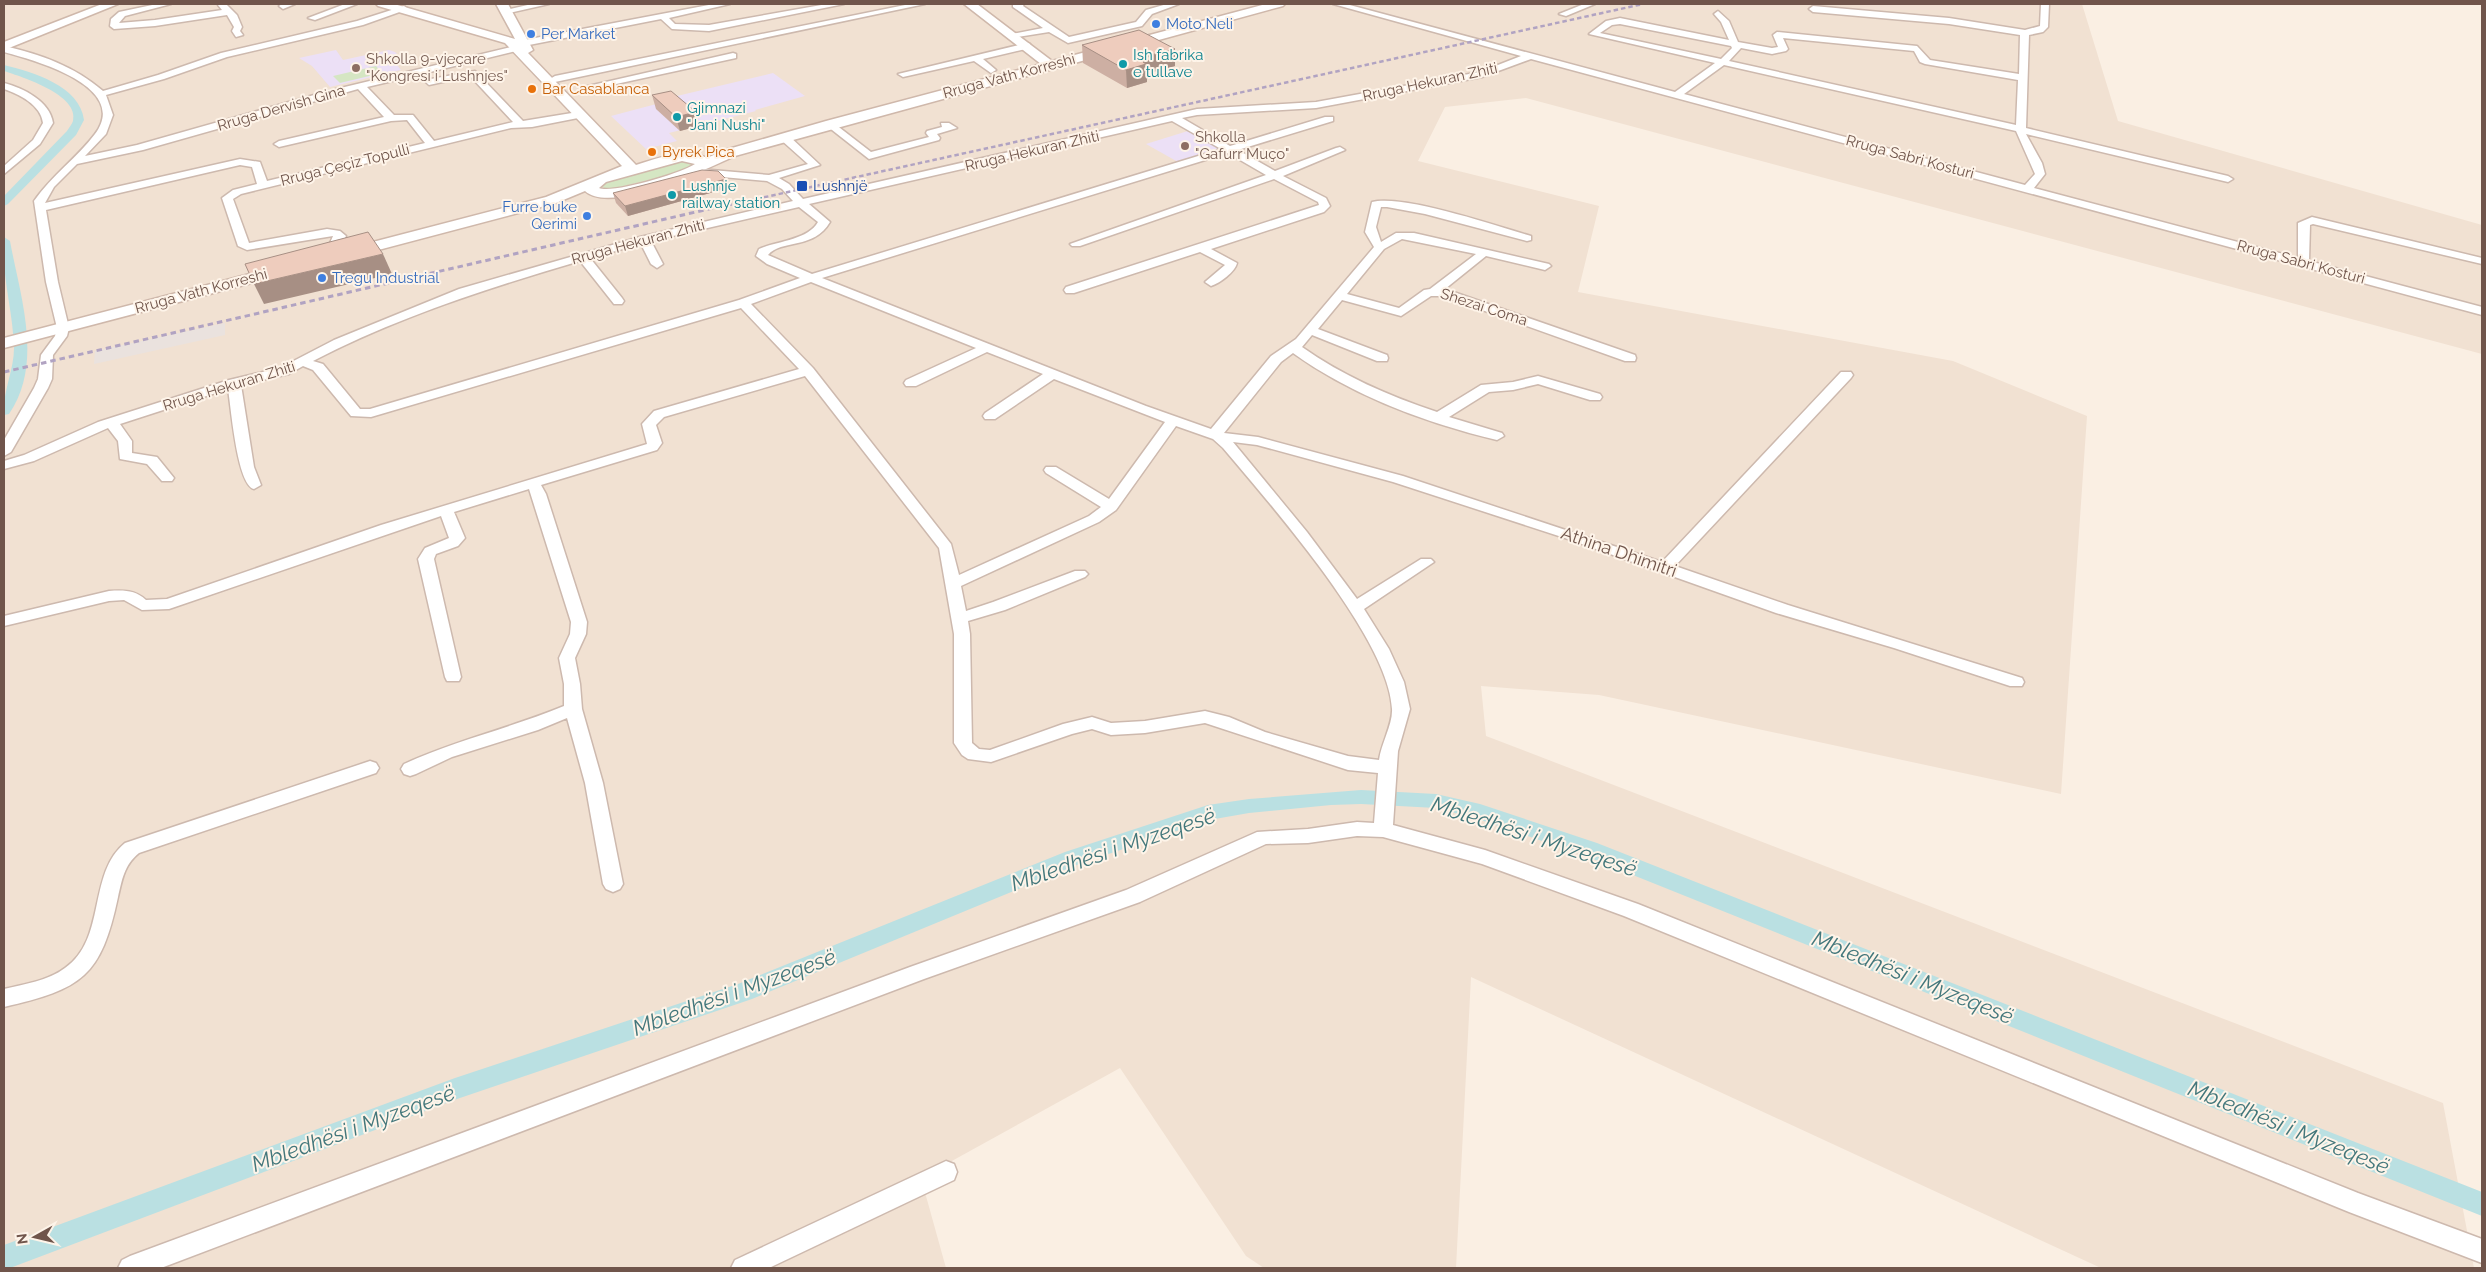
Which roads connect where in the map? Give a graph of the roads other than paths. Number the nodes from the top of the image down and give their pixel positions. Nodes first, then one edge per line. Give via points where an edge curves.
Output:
1 (120, 4) edge
2 (165, 4) edge
3 (217, 4) edge
4 (352, 4) edge
5 (382, 4) edge
6 (545, 4) edge
7 (726, 4) edge
8 (840, 4) edge
9 (921, 4) edge
10 (970, 4) edge
11 (1017, 4) edge
12 (1175, 4) edge
13 (1277, 4) edge
14 (1337, 4) edge
15 (1591, 4) edge
16 (2045, 4) edge
17 (105, 5) edge
18 (504, 7) edge
19 (404, 9) junction
20 (1813, 9) dead end
21 (228, 12) junction
22 (1563, 14) dead end
23 (1718, 14) dead end
24 (663, 16) junction
25 (312, 18) dead end
26 (1050, 29) junction
27 (2025, 33) junction
28 (239, 35) dead end
29 (1015, 36) junction
30 (516, 42) junction
31 (6, 44) edge
32 (1736, 45) junction
33 (1027, 46) junction
34 (975, 53) junction
35 (733, 56) dead end
36 (1530, 56) junction
37 (933, 57) dead end
38 (630, 62) junction
39 (1723, 62) junction
40 (1050, 65) junction
41 (991, 70) dead end
42 (420, 71) junction
43 (903, 74) dead end
44 (641, 76) junction
45 (2024, 78) junction
46 (556, 79) junction
47 (4, 86) edge
48 (360, 86) junction
49 (593, 86) dead end
50 (101, 94) junction
51 (1676, 95) junction
52 (578, 114) junction
53 (390, 118) junction
54 (1176, 119) junction
55 (1329, 119) dead end
56 (520, 124) junction
57 (831, 124) junction
58 (945, 126) dead end
59 (2021, 130) junction
60 (784, 137) junction
61 (279, 144) dead end
62 (431, 144) junction
63 (1232, 150) junction
64 (1340, 150) dead end
65 (76, 161) junction
66 (662, 162) junction
67 (696, 164) junction
68 (4, 171) edge
69 (620, 173) junction
70 (1272, 174) junction
71 (769, 178) junction
72 (2228, 179) dead end
73 (263, 185) junction
74 (597, 188) junction
75 (2028, 188) junction
76 (801, 203) junction
77 (39, 208) junction
78 (1527, 238) dead end
79 (644, 240) junction
80 (1076, 244) dead end
81 (1380, 246) junction
82 (1200, 248) junction
83 (1481, 255) dead end
84 (335, 256) junction
85 (582, 256) junction
86 (2482, 260) edge
87 (316, 261) edge
88 (2303, 262) junction
89 (657, 264) dead end
90 (298, 266) edge
91 (1545, 266) dead end
92 (811, 278) junction
93 (1212, 282) dead end
94 (1070, 290) dead end
95 (1435, 291) junction
96 (1340, 296) junction
97 (618, 301) dead end
98 (743, 303) junction
99 (2482, 310) edge
100 (56, 330) junction
101 (1310, 330) junction
102 (4, 343) edge
103 (988, 347) junction
104 (1294, 347) junction
105 (1382, 358) dead end
106 (1630, 358) dead end
107 (304, 362) junction
108 (808, 371) junction
109 (1052, 374) junction
110 (1846, 375) dead end
111 (234, 383) junction
112 (910, 383) dead end
113 (1595, 397) dead end
114 (990, 416) dead end
115 (1439, 417) junction
116 (1173, 421) junction
117 (112, 422) junction
118 (1206, 433) junction
119 (1497, 436) dead end
120 (4, 452) edge
121 (4, 465) edge
122 (1050, 470) dead end
123 (167, 478) dead end
124 (533, 484) junction
125 (254, 485) dead end
126 (1111, 507) junction
127 (446, 510) junction
128 (1426, 562) dead end
129 (1665, 568) junction
130 (1080, 574) dead end
131 (953, 584) junction
132 (1355, 608) junction
133 (959, 618) junction
134 (4, 621) edge
135 (453, 677) dead end
136 (2016, 682) dead end
137 (573, 708) junction
138 (370, 768) dead end
139 (410, 769) dead end
140 (1386, 772) junction
141 (1383, 826) junction
142 (613, 884) dead end
143 (4, 998) edge
144 (946, 1172) dead end
145 (2482, 1251) edge
146 (130, 1268) edge
147 (743, 1268) edge

1 - 17 main road
2 - 21 street via 122,14 115,19 114,26
3 - 21 street
4 - 25 street
5 - 19 main road
6 - 18 street
7 - 24 street, Rruga Dervish Gina
8 - 24 street via 703,29 672,26
9 - 38 street
10 - 29 main road
11 - 26 street
12 - 26 street via 1148,12 1139,24 1068,40
13 - 40 main road, Rruga Vath Korreshi
14 - 36 street, Rruga Sabri Kosturi
15 - 22 street
16 - 27 street via 2044,27
17 - 31 main road
18 - 30 main road
19 - 30 main road
19 - 50 street via 224,55
20 - 27 street via 1949,21
21 - 28 street via 237,23
23 - 32 street via 1726,21
24 - 30 street, Rruga Dervish Gina
26 - 29 street
27 - 45 street
29 - 33 main road
30 - 42 street, Rruga Dervish Gina
30 - 46 main road
30 - 52 main road
31 - 50 street via 50,61 86,81
32 - 39 street via 1737,48
32 - 39 street via 1626,21 1609,22 1593,34
32 - 45 street via 1780,51 1784,49 1777,35 1917,49 1923,60 1928,62
33 - 34 street
33 - 40 main road
34 - 37 street
34 - 41 street
34 - 43 street
35 - 44 street
36 - 51 street, Rruga Sabri Kosturi
36 - 54 street, Rruga Hekuran Zhiti via 1482,74 1342,100 1295,108 1212,111
38 - 44 street
38 - 46 street
39 - 51 street
39 - 59 street
40 - 57 main road, Rruga Vath Korreshi
42 - 48 street, Rruga Dervish Gina
42 - 56 street via 429,82 472,73
44 - 49 street
45 - 59 street
46 - 66 main road via 638,160 646,164
47 - 68 street via 29,94 48,121 42,136
48 - 53 street
48 - 65 street, Rruga Dervish Gina via 158,143
50 - 65 street via 108,115 106,125
51 - 75 street, Rruga Sabri Kosturi
52 - 56 street, Rruga Çeçiz Topulli
52 - 69 main road via 630,165
53 - 61 street
53 - 62 street via 410,118
54 - 63 street
54 - 76 street, Rruga Hekuran Zhiti
55 - 63 street
56 - 62 street, Rruga Çeçiz Topulli
57 - 58 street via 869,156 935,138 931,133 952,128
57 - 60 main road, Rruga Vath Korreshi
59 - 72 street
59 - 75 street via 2040,174
60 - 67 main road, Rruga Vath Korreshi
60 - 71 street via 815,165
62 - 73 street, Rruga Çeçiz Topulli
63 - 70 street
63 - 92 street
64 - 70 street
65 - 77 street via 46,188
66 - 67 main road
66 - 69 main road
67 - 71 street via 708,174
67 - 74 main road via 626,191
69 - 74 main road
70 - 80 street
70 - 82 street via 1322,200 1325,206
71 - 76 street via 785,184
73 - 77 street, Rruga Çeçiz Topulli via 256,164 240,162
73 - 84 street via 227,198 242,244 258,247 318,232 336,233 340,236 333,250
74 - 84 main road
75 - 88 street, Rruga Sabri Kosturi
76 - 79 street, Rruga Hekuran Zhiti
76 - 92 street via 824,222 822,228 812,235 770,247 763,251 762,256
77 - 100 street via 47,243
78 - 81 street via 1382,202 1376,204 1370,234
79 - 85 street, Rruga Hekuran Zhiti
79 - 89 street
81 - 91 street via 1406,234
81 - 96 street
82 - 93 street via 1231,262 1231,266
82 - 94 street
83 - 95 street
84 - 87 main road
85 - 97 street
85 - 107 street, Rruga Hekuran Zhiti via 462,292 338,343
86 - 88 street via 2312,220 2304,223
88 - 99 street, Rruga Sabri Kosturi
90 - 100 main road, Rruga Vath Korreshi
92 - 98 street
92 - 103 street
95 - 96 street, Shezai Coma via 1400,312
95 - 106 street, Shezai Coma via 1453,294
96 - 101 street
98 - 107 street via 371,413 356,413 318,367
98 - 108 street
100 - 102 main road, Rruga Vath Korreshi
100 - 120 street via 61,336 48,352 41,388
101 - 104 street
101 - 105 street
103 - 109 street
103 - 112 street
104 - 115 street via 1343,379
104 - 118 street via 1276,359 1217,430
107 - 111 street, Rruga Hekuran Zhiti via 284,371
108 - 124 street via 659,414 649,424 655,436 652,447
108 - 131 street via 946,547
109 - 114 street
109 - 116 street
110 - 129 street
111 - 117 street, Rruga Hekuran Zhiti
111 - 125 street via 247,468
113 - 115 street via 1531,380 1513,386 1486,388
115 - 119 street
116 - 118 street
116 - 126 street
117 - 121 street, Rruga Hekuran Zhiti via 29,458
117 - 123 street via 125,441 125,456 152,460
118 - 129 street, Athina Dhimitri via 1258,441 1398,479
118 - 132 street via 1228,445 1296,528
122 - 126 street
124 - 127 street
124 - 137 street via 579,622 578,634 567,658
126 - 131 street via 1094,519
127 - 134 street via 169,604 142,605 126,595 109,596
127 - 135 street via 457,538 453,543 430,551 426,559
128 - 132 street
129 - 136 street, Athina Dhimitri via 1782,609
130 - 133 street via 1000,606
131 - 133 street
132 - 140 street via 1394,673 1401,710
133 - 140 street via 963,743 968,752 978,757 991,756 1092,723 1111,729 1205,717
137 - 139 street via 532,726 446,752
137 - 142 street via 594,782
138 - 143 street via 132,848 121,856 115,866 101,930 90,954 74,974
140 - 141 street
141 - 145 street via 1485,857 1631,910 2357,1204
141 - 146 street via 1308,836 1264,837 1133,896 908,976
144 - 147 street

